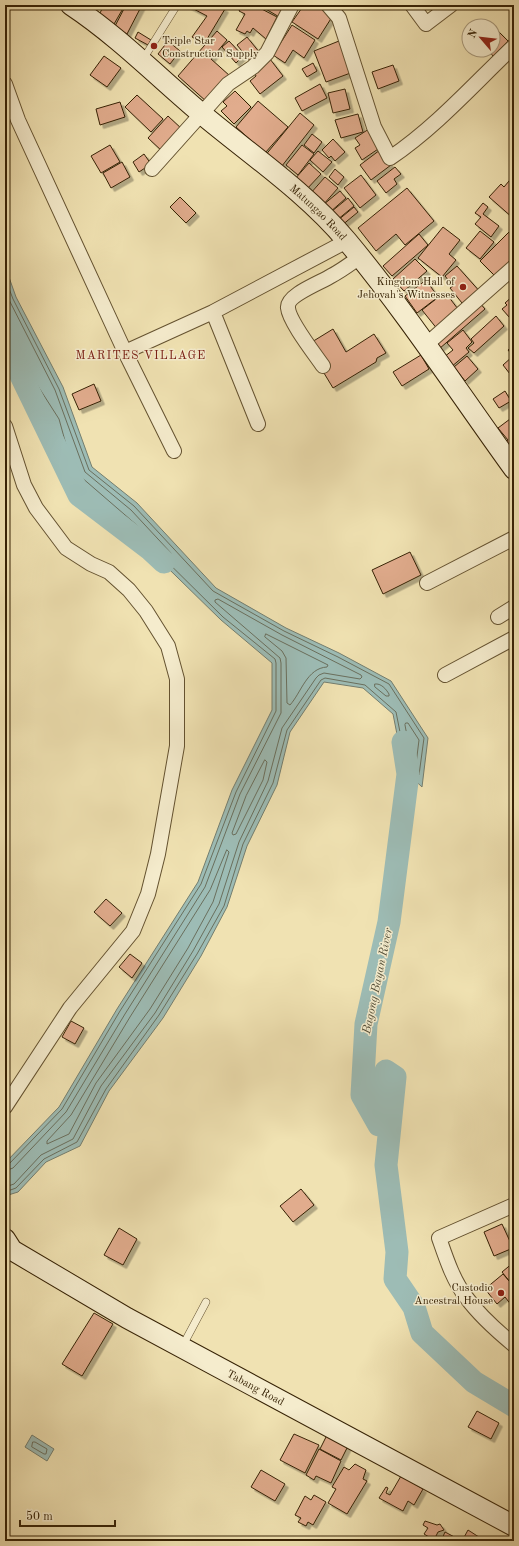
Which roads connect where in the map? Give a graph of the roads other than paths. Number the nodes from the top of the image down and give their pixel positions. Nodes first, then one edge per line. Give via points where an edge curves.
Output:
1 (71, 5) edge
2 (177, 5) edge
3 (292, 5) edge
4 (328, 5) edge
5 (412, 5) edge
6 (452, 5) edge
7 (514, 46) edge
8 (142, 61) junction
9 (5, 84) edge
10 (202, 114) junction
11 (152, 169) dead end
12 (347, 241) junction
13 (360, 257) junction
14 (514, 267) edge
15 (213, 312) junction
16 (427, 344) junction
17 (125, 352) junction
18 (323, 366) dead end
19 (258, 424) dead end
20 (5, 426) edge
21 (174, 452) dead end
22 (511, 459) edge
23 (514, 538) edge
24 (427, 583) dead end
25 (514, 606) edge
26 (498, 617) dead end
27 (514, 638) edge
28 (445, 675) dead end
29 (5, 1106) edge
30 (514, 1205) edge
31 (7, 1247) edge
32 (206, 1302) dead end
33 (514, 1345) edge
34 (182, 1347) junction
35 (514, 1526) edge

1 - 8 main road, Matungao Road
2 - 8 lane
3 - 10 street via 267,53 228,84
4 - 7 street via 340,18 374,128 390,158 441,117
5 - 6 street via 426,24
8 - 10 main road, Matungao Road
9 - 17 street via 18,120
10 - 11 street
10 - 12 main road, Matungao Road via 319,210
12 - 13 main road, Matungao Road
12 - 15 street
13 - 16 main road, Matungao Road
13 - 18 street via 289,301 287,307 292,319
14 - 16 street
15 - 17 street
15 - 19 street
16 - 22 main road, Matungao Road
17 - 21 street
20 - 29 street via 24,485 36,508 66,548 109,572 129,590 168,646 177,679 177,746 158,854 148,894 133,931 70,1008
23 - 24 street
25 - 26 street
27 - 28 street
30 - 33 street via 439,1238 448,1263 466,1297 492,1327
31 - 34 main road, Tabang Road via 127,1318
32 - 34 lane
34 - 35 main road, Tabang Road

